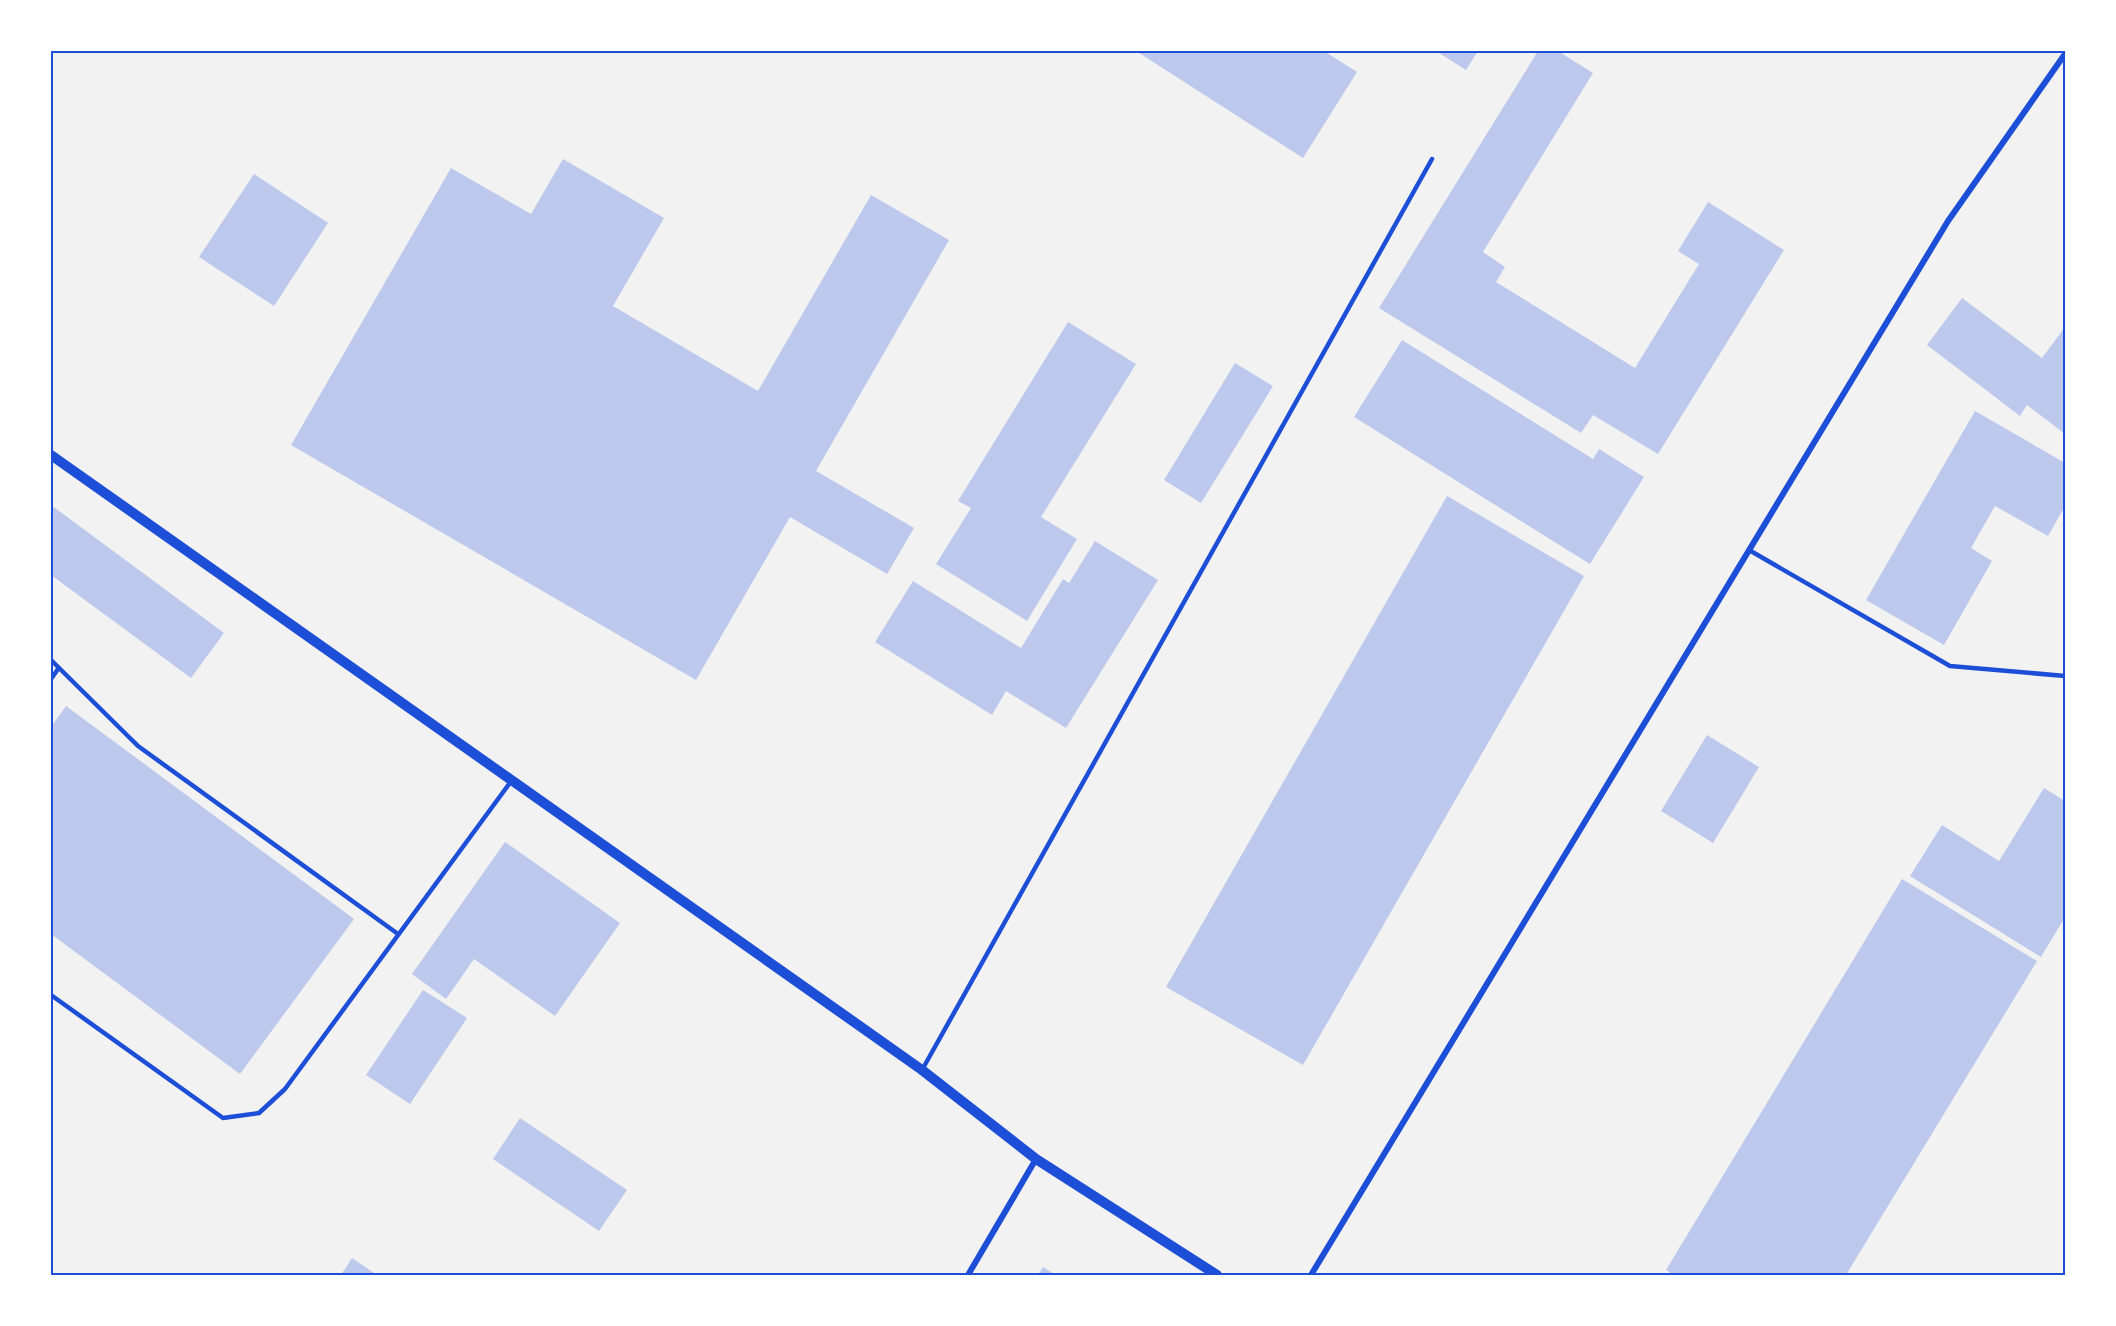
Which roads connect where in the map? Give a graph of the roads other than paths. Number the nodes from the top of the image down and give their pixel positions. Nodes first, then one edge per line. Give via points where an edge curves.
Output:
1 (2065, 54) edge
2 (1432, 159) dead end
3 (51, 455) edge
4 (1749, 550) junction
5 (51, 660) edge
6 (58, 669) junction
7 (2065, 676) edge
8 (51, 679) edge
9 (512, 780) junction
10 (398, 934) junction
11 (51, 995) edge
12 (922, 1070) junction
13 (1036, 1159) junction
14 (968, 1275) edge
15 (1216, 1275) edge
16 (1311, 1275) edge

1 - 4 street via 1948,221
2 - 12 lane
3 - 9 street
4 - 7 lane via 1950,666
4 - 16 street
5 - 6 lane
6 - 8 lane
6 - 10 lane via 138,746
9 - 10 lane
9 - 12 street
10 - 11 lane via 285,1089 259,1113 223,1118
12 - 13 street
13 - 14 street
13 - 15 street

